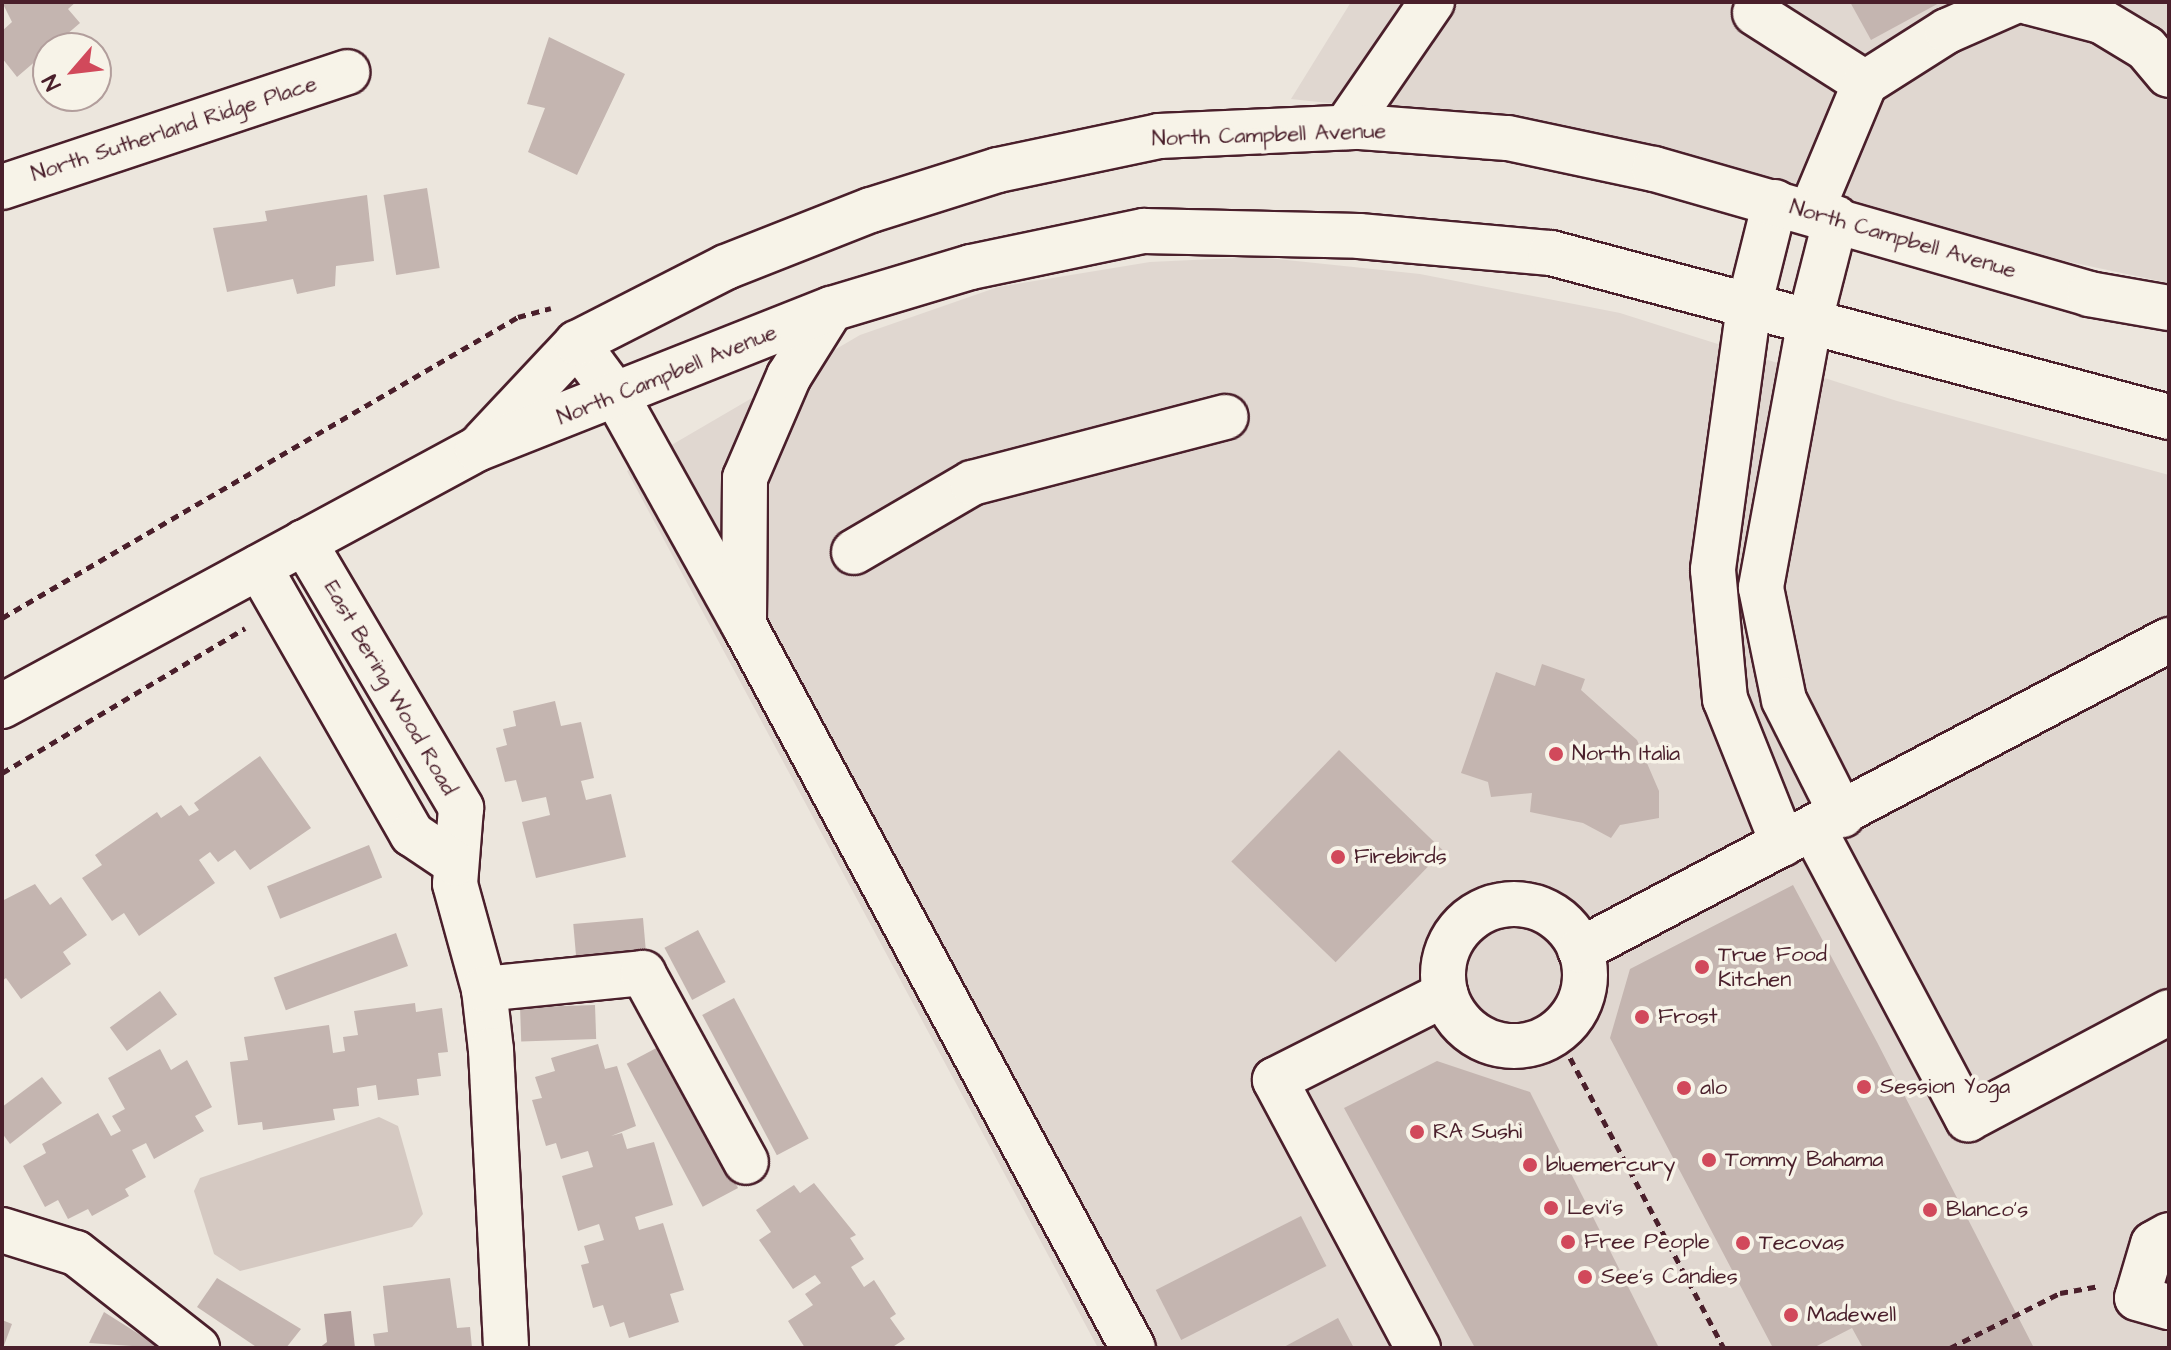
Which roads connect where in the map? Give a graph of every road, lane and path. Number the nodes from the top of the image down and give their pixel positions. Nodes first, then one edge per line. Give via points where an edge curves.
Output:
1 (1432, 2) edge
2 (2013, 2) edge
3 (2028, 2) edge
4 (1755, 13) dead end
5 (347, 72) dead end
6 (2169, 75) edge
7 (1865, 83) junction
8 (1346, 127) junction
9 (2, 187) edge
10 (1807, 211) junction
11 (1749, 306) junction
12 (2169, 308) edge
13 (831, 309) junction
14 (1810, 320) junction
15 (566, 325) junction
16 (617, 397) junction
17 (1226, 417) dead end
18 (2169, 417) edge
19 (477, 449) junction
20 (304, 542) junction
21 (854, 552) dead end
22 (259, 567) junction
23 (2, 618) edge
24 (744, 625) junction
25 (241, 631) dead end
26 (2169, 640) edge
27 (2, 706) edge
28 (2, 773) edge
29 (1813, 829) junction
30 (455, 863) junction
31 (1580, 950) junction
32 (484, 989) junction
33 (1445, 994) junction
34 (2169, 1012) edge
35 (1557, 1033) junction
36 (746, 1162) dead end
37 (2, 1230) edge
38 (2169, 1235) edge
39 (2156, 1292) edge
40 (197, 1348) edge
41 (506, 1348) edge
42 (1133, 1348) edge
43 (1418, 1348) edge
44 (1724, 1348) edge
45 (1950, 1348) edge

1 - 8 street
2 - 7 street via 1947,31
3 - 6 street via 2101,21 2146,48
4 - 7 street
5 - 9 street, North Sutherland Ridge Place
7 - 10 street
8 - 10 street, North Campbell Avenue via 1508,138
8 - 15 street, North Campbell Avenue via 1159,136 998,170 871,210
10 - 11 street
10 - 12 street, North Campbell Avenue via 2089,294
10 - 14 street
11 - 13 street, North Campbell Avenue via 1551,253 1359,236 1144,231 971,267
11 - 14 street, North Campbell Avenue
11 - 29 street via 1713,570 1725,699
13 - 16 street, North Campbell Avenue
13 - 24 street via 789,376 745,478
14 - 18 street, North Campbell Avenue
14 - 29 street via 1761,588
15 - 16 street
15 - 19 street, North Campbell Avenue
15 - 23 path via 518,317
16 - 19 street, North Campbell Avenue
16 - 24 street
17 - 21 street via 972,483
19 - 20 street, North Campbell Avenue
20 - 22 street, North Campbell Avenue
20 - 30 street, East Bering Wood Road via 461,808
22 - 27 street, North Campbell Avenue
22 - 30 street via 412,834
24 - 42 street
25 - 28 path
26 - 29 street
29 - 31 street
29 - 34 street via 1968,1119
30 - 32 street, East Bering Wood Road
31 - 33 street via 1550,914 1504,904 1481,912 1448,946
31 - 35 street via 1582,996
32 - 36 street via 643,973
32 - 41 street
33 - 35 street via 1462,1023 1490,1043 1513,1047
33 - 43 street via 1275,1080
35 - 44 path
37 - 40 street via 76,1253
38 - 39 street via 2153,1244
39 - 45 path via 2060,1293

